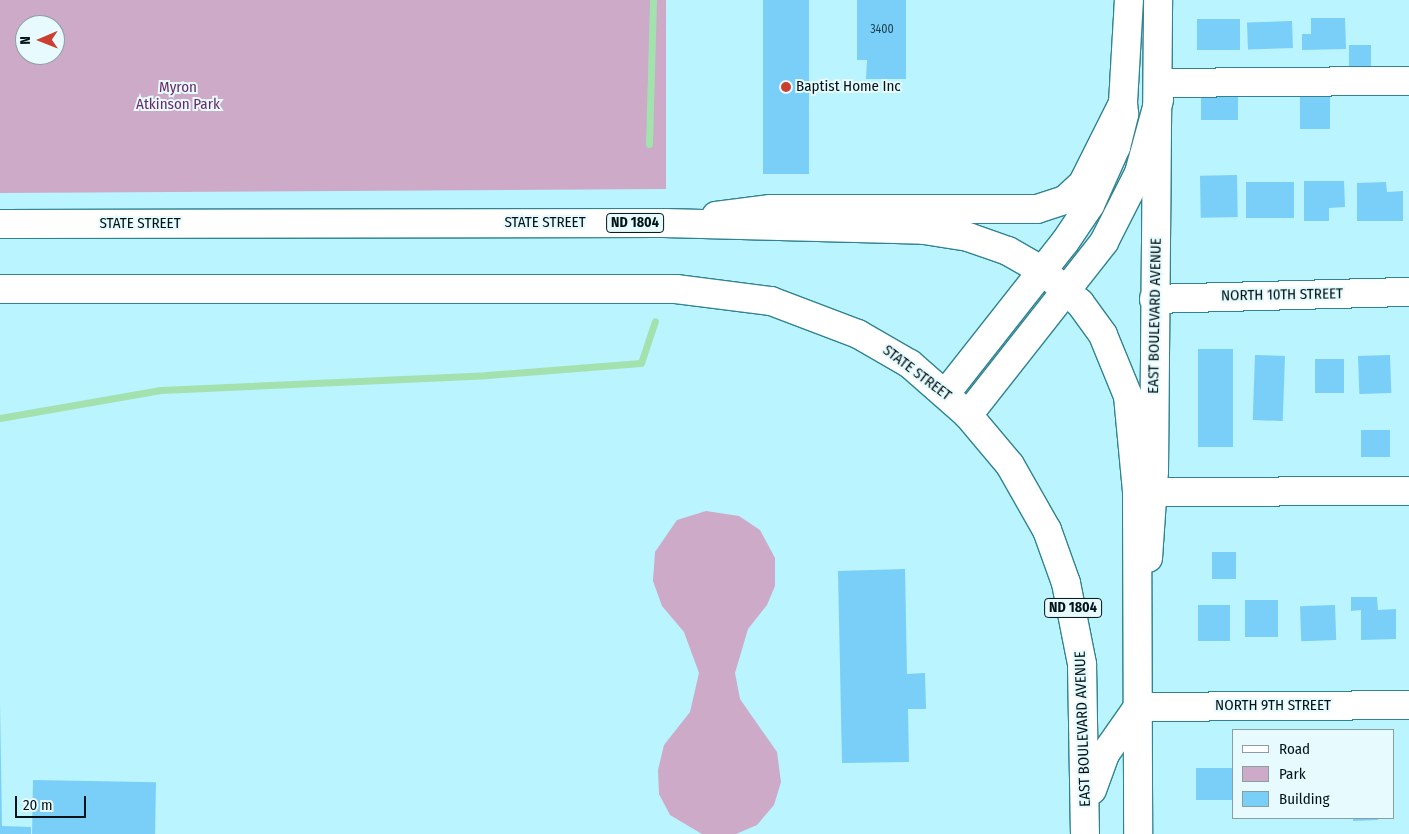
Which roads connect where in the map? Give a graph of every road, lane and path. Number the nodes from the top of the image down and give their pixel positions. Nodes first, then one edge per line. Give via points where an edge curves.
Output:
1 (1129, 0) edge
2 (1158, 0) edge
3 (1409, 81) edge
4 (1159, 92) junction
5 (1123, 102) junction
6 (664, 223) junction
7 (0, 224) edge
8 (1043, 271) junction
9 (0, 289) edge
10 (1068, 292) junction
11 (1409, 292) edge
12 (1154, 299) junction
13 (946, 393) junction
14 (968, 414) junction
15 (1136, 459) joint
16 (1409, 490) edge
17 (1145, 492) junction
18 (1409, 705) edge
19 (1138, 707) junction
20 (1085, 832) edge
21 (1138, 834) edge

1 - 5 main road
2 - 4 main road, EAST BOULEVARD AVENUE
3 - 4 main road
4 - 10 main road via 1147,151 1130,195 1104,242
4 - 12 main road, EAST BOULEVARD AVENUE
5 - 6 main road via 1083,183 1075,193 1052,206 771,210
5 - 8 main road via 1121,130 1100,187
6 - 7 main road, STATE STREET / ND 1804
6 - 8 main road, STATE STREET / ND 1804 via 947,233 1008,251
8 - 10 main road, STATE STREET / ND 1804
8 - 13 main road
9 - 13 main road, STATE STREET / ND 1804 via 524,288 710,292 771,301 830,321 886,349
10 - 14 main road
10 - 15 main road, STATE STREET / ND 1804 via 1103,335 1122,375 1132,417
11 - 12 main road, NORTH 10TH STREET
12 - 17 main road, EAST BOULEVARD AVENUE
13 - 14 main road, STATE STREET / ND 1804
14 - 20 main road, EAST BOULEVARD AVENUE / ND 1804 via 1024,486 1047,530 1066,583 1082,664
15 - 17 main road, EAST BOULEVARD AVENUE / ND 1804
16 - 17 main road
17 - 19 main road, EAST BOULEVARD AVENUE / ND 1804 via 1137,631
18 - 19 main road, NORTH 9TH STREET
19 - 20 main road via 1102,760
19 - 21 main road, EAST BOULEVARD AVENUE / ND 1804

